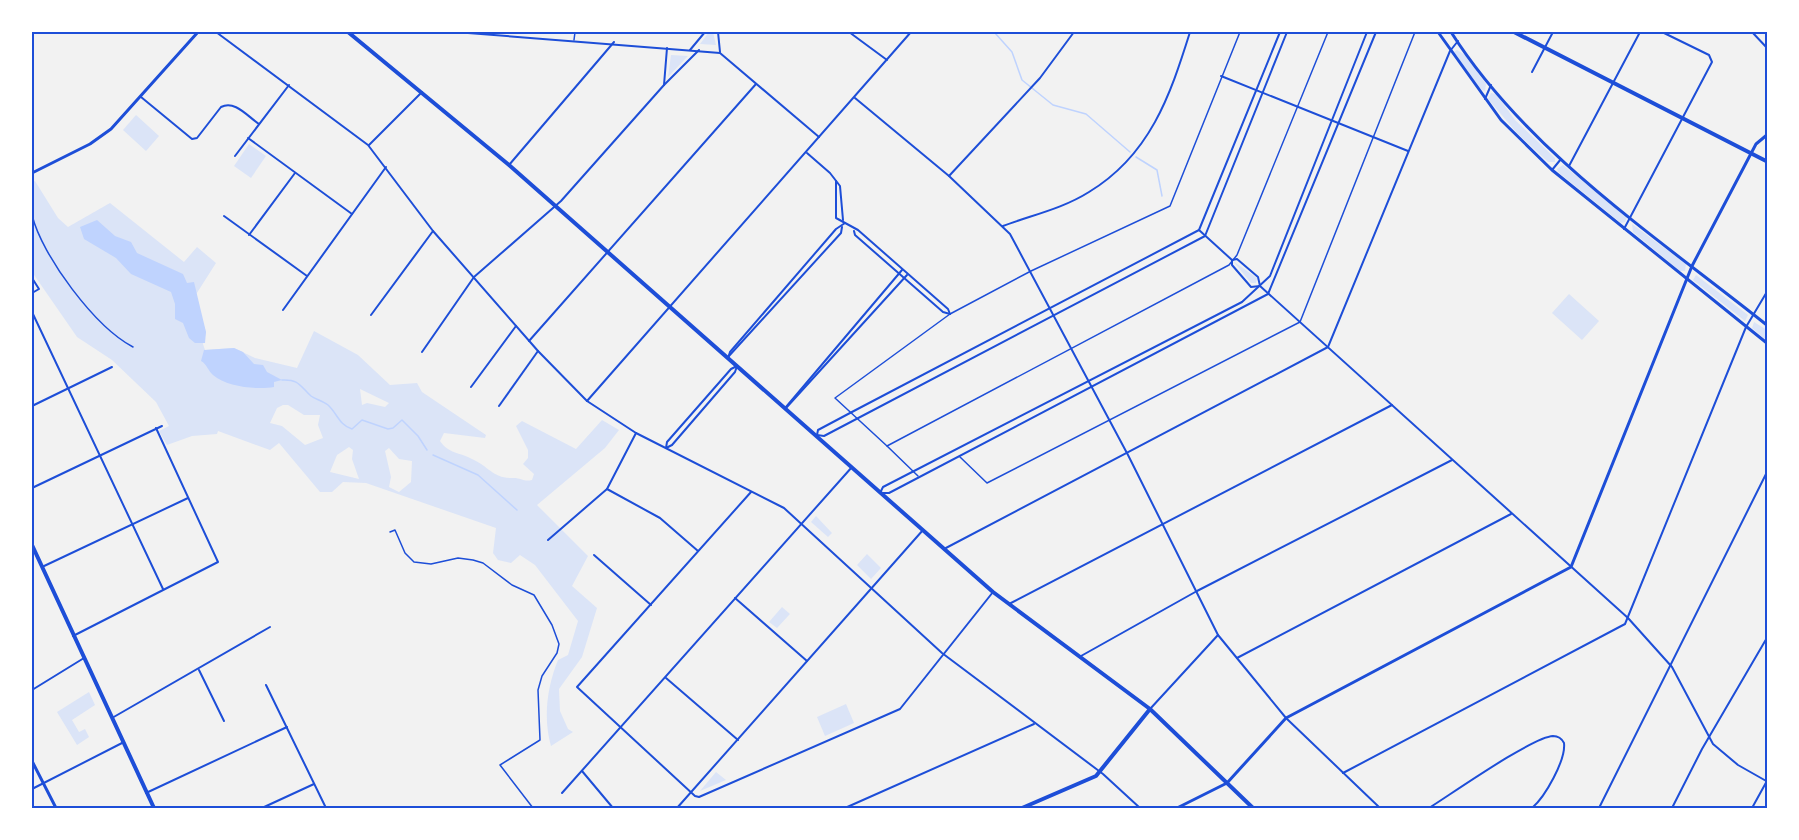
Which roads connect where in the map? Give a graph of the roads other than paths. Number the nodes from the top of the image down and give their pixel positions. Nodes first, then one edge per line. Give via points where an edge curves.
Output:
1 (198, 32) edge
2 (216, 32) edge
3 (348, 32) edge
4 (455, 32) edge
5 (575, 32) edge
6 (705, 32) edge
7 (718, 32) edge
8 (849, 32) edge
9 (911, 32) edge
10 (1074, 32) edge
11 (1190, 32) edge
12 (1239, 32) edge
13 (1280, 32) edge
14 (1287, 32) edge
15 (1328, 32) edge
16 (1367, 32) edge
17 (1376, 32) edge
18 (1415, 32) edge
19 (1438, 32) edge
20 (1451, 32) edge
21 (1514, 32) edge
22 (1553, 32) edge
23 (1640, 32) edge
24 (1662, 32) edge
25 (1752, 32) edge
26 (574, 40) junction
27 (1458, 41) junction
28 (614, 42) junction
29 (667, 48) junction
30 (1545, 48) junction
31 (1767, 49) edge
32 (690, 50) junction
33 (699, 50) junction
34 (1450, 51) junction
35 (720, 52) junction
36 (887, 60) junction
37 (1532, 72) dead end
38 (1221, 76) junction
39 (1614, 83) junction
40 (664, 84) junction
41 (756, 84) junction
42 (289, 85) junction
43 (1491, 85) junction
44 (1257, 90) junction
45 (422, 92) junction
46 (1263, 93) junction
47 (141, 97) junction
48 (855, 98) junction
49 (1485, 100) junction
50 (1298, 107) junction
51 (1682, 118) junction
52 (1332, 120) junction
53 (1339, 123) junction
54 (259, 124) junction
55 (1767, 134) edge
56 (1373, 137) junction
57 (248, 138) junction
58 (820, 138) junction
59 (368, 145) junction
60 (1409, 151) junction
61 (807, 153) junction
62 (1750, 153) junction
63 (235, 156) dead end
64 (1561, 159) junction
65 (1767, 162) edge
66 (509, 165) junction
67 (1569, 166) junction
68 (386, 167) junction
69 (1552, 170) junction
70 (32, 173) edge
71 (295, 173) junction
72 (949, 176) junction
73 (836, 181) junction
74 (555, 205) junction
75 (352, 214) junction
76 (32, 215) edge
77 (224, 216) dead end
78 (1631, 217) junction
79 (844, 222) junction
80 (1003, 226) junction
81 (842, 227) junction
82 (1624, 229) junction
83 (1199, 230) junction
84 (433, 231) junction
85 (854, 231) junction
86 (249, 235) junction
87 (1205, 236) junction
88 (608, 253) junction
89 (1232, 260) junction
90 (1692, 266) junction
91 (902, 270) junction
92 (1031, 271) junction
93 (899, 274) junction
94 (907, 274) junction
95 (307, 276) junction
96 (474, 277) junction
97 (32, 278) edge
98 (904, 279) junction
99 (1686, 280) junction
100 (1260, 286) junction
101 (1767, 290) edge
102 (32, 293) edge
103 (1268, 294) junction
104 (670, 306) junction
105 (1050, 307) junction
106 (283, 310) dead end
107 (32, 312) edge
108 (1053, 314) junction
109 (371, 315) dead end
110 (950, 315) junction
111 (1754, 315) junction
112 (1300, 322) junction
113 (516, 326) junction
114 (1767, 326) edge
115 (1746, 327) junction
116 (530, 341) junction
117 (1767, 344) edge
118 (133, 346) dead end
119 (1329, 347) junction
120 (1072, 349) junction
121 (538, 351) junction
122 (422, 352) dead end
123 (728, 357) junction
124 (737, 366) junction
125 (112, 367) dead end
126 (1089, 382) junction
127 (471, 387) dead end
128 (1092, 387) junction
129 (68, 388) junction
130 (587, 401) junction
131 (1392, 405) junction
132 (32, 406) edge
133 (499, 406) dead end
134 (786, 408) junction
135 (850, 413) junction
136 (855, 418) junction
137 (1109, 420) junction
138 (162, 426) dead end
139 (156, 428) junction
140 (636, 433) junction
141 (818, 435) junction
142 (886, 446) junction
143 (666, 448) junction
144 (100, 455) junction
145 (1128, 455) junction
146 (960, 457) junction
147 (1452, 460) junction
148 (852, 467) junction
149 (1767, 470) edge
150 (914, 472) junction
151 (919, 477) junction
152 (32, 488) edge
153 (607, 489) junction
154 (751, 491) junction
155 (880, 493) junction
156 (188, 498) junction
157 (1512, 514) junction
158 (802, 522) junction
159 (132, 524) junction
160 (1162, 525) junction
161 (923, 530) junction
162 (390, 532) dead end
163 (548, 540) dead end
164 (32, 545) edge
165 (944, 549) junction
166 (698, 551) junction
167 (594, 555) dead end
168 (42, 567) junction
169 (1571, 567) junction
170 (872, 589) junction
171 (164, 590) junction
172 (1197, 591) junction
173 (993, 592) junction
174 (735, 598) junction
175 (1010, 604) junction
176 (651, 605) junction
177 (1628, 618) junction
178 (270, 627) dead end
179 (1218, 635) junction
180 (74, 636) junction
181 (1767, 636) edge
182 (942, 653) junction
183 (1081, 656) junction
184 (84, 658) junction
185 (1237, 658) junction
186 (807, 661) junction
187 (1672, 667) junction
188 (199, 670) junction
189 (666, 678) junction
190 (266, 685) dead end
191 (32, 690) edge
192 (1150, 709) junction
193 (112, 718) junction
194 (1286, 718) junction
195 (224, 722) dead end
196 (1035, 723) junction
197 (287, 727) junction
198 (621, 727) junction
199 (1710, 739) junction
200 (738, 740) junction
201 (124, 742) junction
202 (32, 760) edge
203 (582, 771) junction
204 (1100, 771) junction
205 (1342, 773) junction
206 (1767, 781) edge
207 (43, 782) junction
208 (1227, 783) junction
209 (314, 784) junction
210 (32, 789) edge
211 (146, 793) junction
212 (562, 793) dead end
213 (691, 793) junction
214 (56, 808) edge
215 (154, 808) edge
216 (262, 808) edge
217 (326, 808) edge
218 (533, 808) edge
219 (612, 808) edge
220 (677, 808) edge
221 (845, 808) edge
222 (1022, 808) edge
223 (1140, 808) edge
224 (1176, 808) edge
225 (1253, 808) edge
226 (1380, 808) edge
227 (1429, 808) edge
228 (1532, 808) edge
229 (1599, 808) edge
230 (1672, 808) edge
231 (1752, 808) edge

1 - 47 street
2 - 42 street
3 - 45 main road
4 - 26 street
5 - 26 lane
6 - 32 street
7 - 35 street
8 - 36 street
9 - 36 street
10 - 72 street via 1040,78
11 - 80 street via 1162,111 1143,144 1128,160 1090,192 1042,214
12 - 38 lane
13 - 44 street
14 - 46 street
15 - 50 lane
16 - 52 street
17 - 53 street
18 - 56 lane
19 - 34 street
20 - 27 street
21 - 30 main road
22 - 30 street
23 - 39 street
24 - 51 street via 1711,58
25 - 31 street
26 - 28 street
27 - 34 street
27 - 43 street
28 - 29 street
28 - 66 street
29 - 32 street
29 - 40 street
30 - 37 street
30 - 39 main road
32 - 33 street
33 - 35 street
33 - 40 street
34 - 49 street
34 - 60 street
35 - 41 street
36 - 48 street
38 - 44 street
38 - 92 lane via 1170,206
39 - 51 main road
39 - 67 street
40 - 74 street
41 - 58 street
41 - 88 street
42 - 54 street
42 - 59 street
43 - 49 street
43 - 64 street via 1515,116
44 - 46 street
44 - 83 street
45 - 59 street
45 - 66 main road
46 - 50 street
46 - 87 street
47 - 54 street via 194,140 227,104
47 - 70 street via 104,135
48 - 58 street
48 - 72 street
49 - 69 street
50 - 52 street
50 - 89 lane
51 - 62 main road
51 - 78 street
52 - 53 street
52 - 100 street via 1270,276
53 - 56 street
53 - 103 street
54 - 57 street
55 - 62 street
56 - 60 street
56 - 112 lane
57 - 63 street
57 - 71 street
58 - 61 street
59 - 68 street
60 - 119 street
61 - 73 street
61 - 104 street
62 - 65 main road
62 - 90 street
64 - 67 street
64 - 69 street
66 - 74 main road
67 - 78 street
68 - 75 street
68 - 84 street
69 - 82 street
71 - 75 street
71 - 86 street
72 - 80 street
73 - 79 street
73 - 79 street via 837,218
74 - 88 main road
74 - 96 street
75 - 95 street
76 - 118 lane via 42,244 91,312 102,325
77 - 86 street
78 - 82 street
78 - 90 street
79 - 81 street
79 - 85 street
80 - 92 street
81 - 123 street via 836,229
81 - 123 street via 841,234
82 - 99 street
83 - 87 street
83 - 105 street
84 - 96 street
84 - 109 street
85 - 91 street via 858,230
85 - 93 street
86 - 95 street
87 - 89 street
87 - 108 street
88 - 104 main road
88 - 116 street
89 - 100 street via 1237,259 1258,277
89 - 100 street via 1251,287
89 - 120 lane
90 - 99 street
90 - 111 street
91 - 93 street
91 - 94 street
92 - 105 street
92 - 110 lane
93 - 98 street
93 - 134 street
94 - 98 street
94 - 110 street
95 - 106 street
96 - 113 street
96 - 122 street
97 - 102 street via 39,289
98 - 110 street
98 - 134 street
99 - 115 street
99 - 169 street
100 - 103 street
100 - 126 street via 1242,302
101 - 111 street
103 - 112 street
103 - 128 street
104 - 123 main road
104 - 130 street
105 - 108 street
105 - 135 street
107 - 129 street
108 - 120 street
108 - 136 street
110 - 135 lane via 835,398
111 - 114 street
111 - 115 street
112 - 119 street
112 - 137 lane
113 - 116 street
113 - 127 street
115 - 117 street
115 - 177 street
116 - 121 street
119 - 131 street
119 - 145 street
120 - 126 street
120 - 142 lane
121 - 130 street
121 - 133 street
123 - 124 main road
124 - 134 main road
124 - 143 street via 680,437
124 - 143 street via 667,442
125 - 129 street
126 - 128 street
126 - 150 street
128 - 137 street
128 - 146 street
129 - 132 street
129 - 144 street
130 - 140 street
131 - 147 street
131 - 160 street
134 - 141 main road
135 - 136 lane
135 - 141 street via 818,430
136 - 141 street via 824,436
136 - 142 lane
137 - 145 street
137 - 146 lane via 987,483
138 - 139 street
139 - 144 street
139 - 156 street
140 - 143 street
140 - 153 street
141 - 148 main road
142 - 150 lane
143 - 154 street
144 - 152 street
144 - 159 street
145 - 160 street
145 - 165 street
146 - 151 street
147 - 157 street
147 - 172 street
148 - 155 main road
148 - 158 street
149 - 187 street
150 - 151 lane
150 - 155 street via 883,487
151 - 155 street via 889,493
153 - 163 street
153 - 166 street via 660,518
154 - 158 street
154 - 166 street
155 - 161 main road
156 - 159 street
156 - 171 street via 218,562
157 - 169 street
157 - 185 street
158 - 170 street
158 - 174 street
159 - 168 street
159 - 171 street
160 - 172 street
160 - 175 street
161 - 165 main road
161 - 170 street
162 - 218 lane via 395,530 405,553 414,562 431,564 458,558 483,563 512,585 534,595 552,625 559,644 538,690 540,740 500,765
164 - 168 main road
165 - 173 main road
166 - 176 street
167 - 176 street
168 - 180 main road
169 - 177 street
169 - 194 street
170 - 182 street
170 - 186 street
171 - 180 street
172 - 179 street
172 - 183 street
173 - 175 main road
173 - 182 street
174 - 186 street
174 - 189 street
175 - 183 main road
176 - 198 street via 577,687
177 - 187 street
177 - 205 street via 1626,624
178 - 188 street
179 - 185 street
179 - 192 street
180 - 184 main road
181 - 199 street
182 - 196 street
182 - 213 street via 900,709 699,797
183 - 192 main road
184 - 191 street
184 - 193 main road
185 - 194 street
186 - 200 street
187 - 199 street
187 - 229 street
188 - 193 street
188 - 195 street
189 - 198 street
189 - 200 street
190 - 197 street
192 - 204 main road
192 - 208 main road
193 - 201 main road
194 - 205 street
194 - 208 street
196 - 204 street
196 - 221 street
197 - 209 street
197 - 211 street
198 - 203 street
198 - 213 street
199 - 206 street via 1738,765
199 - 230 street
200 - 213 street
201 - 207 street
201 - 211 main road
202 - 207 street
203 - 212 street
203 - 219 street
204 - 222 main road
204 - 223 street
205 - 226 street
206 - 231 street
207 - 210 street
207 - 214 street
208 - 224 street
208 - 225 main road
209 - 216 street
209 - 217 street
211 - 215 main road
213 - 220 street
227 - 228 street via 1541,740 1553,736 1562,739 1563,754 1542,797

